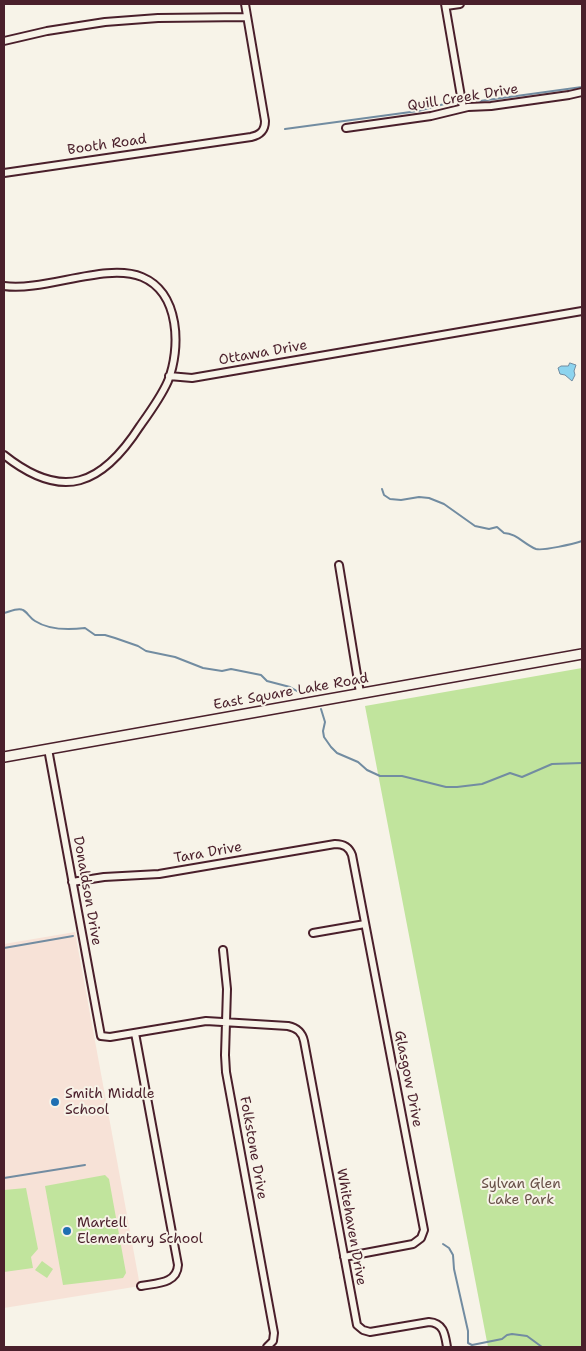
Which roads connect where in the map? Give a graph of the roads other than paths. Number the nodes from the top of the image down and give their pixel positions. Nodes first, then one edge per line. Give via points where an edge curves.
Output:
1 (245, 4) edge
2 (460, 4) edge
3 (446, 5) edge
4 (247, 17) junction
5 (4, 41) edge
6 (582, 92) edge
7 (463, 108) junction
8 (346, 128) dead end
9 (4, 173) edge
10 (4, 286) edge
11 (582, 311) edge
12 (169, 376) junction
13 (4, 455) edge
14 (339, 564) dead end
15 (582, 654) edge
16 (360, 693) junction
17 (48, 749) junction
18 (4, 757) edge
19 (347, 847) joint
20 (72, 882) junction
21 (366, 924) junction
22 (313, 933) dead end
23 (223, 950) dead end
24 (227, 1021) junction
25 (136, 1033) junction
26 (344, 1257) junction
27 (141, 1286) dead end
28 (267, 1347) edge
29 (447, 1347) edge

1 - 4 street
2 - 3 street
3 - 7 street
4 - 5 street via 105,22
4 - 9 street, Booth Road via 264,115 265,128 261,133
6 - 7 street, Quill Creek Drive
7 - 8 street, Quill Creek Drive
10 - 12 street via 116,273 148,280 161,290 171,314 175,345
11 - 12 street, Ottawa Drive via 197,377
12 - 13 street via 131,441 113,462 92,476 70,481 49,480 26,471
14 - 16 street
15 - 16 main road, East Square Lake Road
16 - 17 main road, East Square Lake Road
17 - 18 main road, East Square Lake Road
17 - 20 street, Donaldson Drive
19 - 20 street, Tara Drive via 335,844 159,874
19 - 21 street, Glasgow Drive via 352,855
20 - 25 street, Donaldson Drive via 100,1031 103,1037
21 - 22 street
21 - 26 street, Glasgow Drive via 424,1230 421,1238 413,1244
23 - 24 street, Folkstone Drive
24 - 25 street via 206,1021
24 - 26 street, Whitehaven Drive via 288,1026 302,1033
24 - 28 street, Folkstone Drive via 226,1072 274,1333 273,1341
25 - 27 street via 178,1269 170,1280
26 - 29 street, Whitehaven Drive via 354,1315 360,1328 370,1332 435,1323 442,1328

